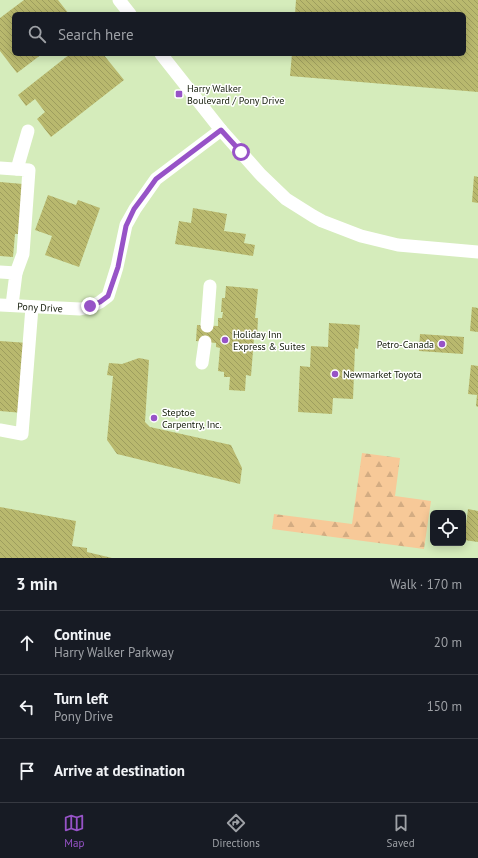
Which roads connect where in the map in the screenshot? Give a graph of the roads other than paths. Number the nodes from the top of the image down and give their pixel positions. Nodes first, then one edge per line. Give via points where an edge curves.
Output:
1 (119, 0) edge
2 (128, 12) edge
3 (164, 56) edge
4 (221, 130) junction
5 (28, 132) dead end
6 (0, 168) edge
7 (17, 169) junction
8 (478, 252) edge
9 (0, 272) edge
10 (16, 273) junction
11 (210, 286) dead end
12 (6, 305) edge
13 (32, 307) junction
14 (206, 326) dead end
15 (205, 342) dead end
16 (202, 363) dead end
17 (0, 430) edge

1 - 2 street
3 - 4 street
4 - 8 street via 286,199 322,221 361,236 398,244
4 - 13 street, Pony Drive via 156,179 134,209 126,226 118,267 108,296 100,302 80,309
5 - 7 street
6 - 7 street
7 - 10 street via 29,170 23,254
9 - 10 street
10 - 12 street
11 - 14 street
12 - 13 street, Pony Drive
13 - 17 street via 22,434
15 - 16 street

